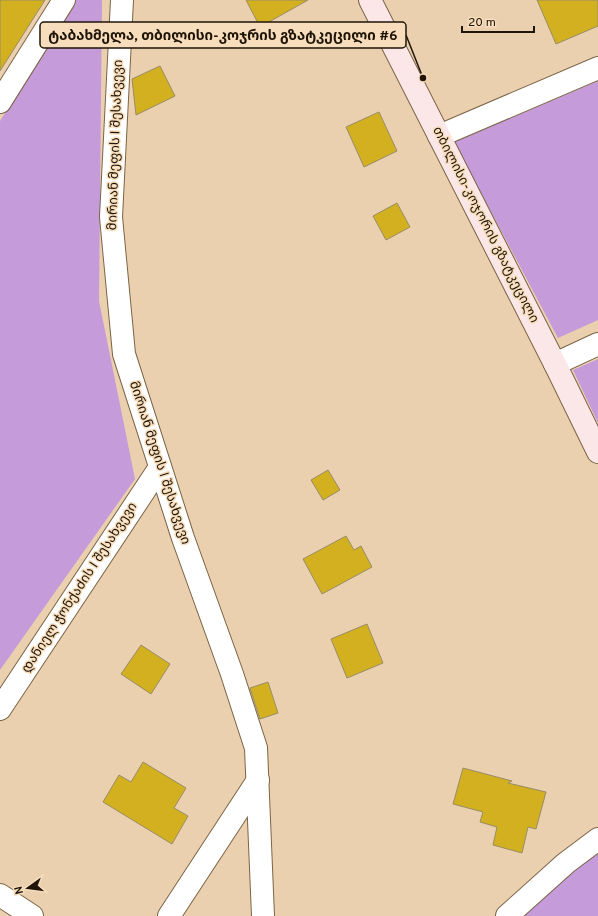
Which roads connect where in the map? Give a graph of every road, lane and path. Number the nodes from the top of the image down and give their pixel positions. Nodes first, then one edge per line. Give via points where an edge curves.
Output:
1 (64, 0) edge
2 (122, 0) edge
3 (370, 0) edge
4 (598, 68) edge
5 (0, 102) edge
6 (439, 136) junction
7 (598, 344) edge
8 (555, 364) junction
9 (598, 452) edge
10 (160, 467) junction
11 (0, 709) edge
12 (258, 780) junction
13 (598, 839) edge
14 (0, 895) edge
15 (32, 916) edge
16 (169, 916) edge
17 (263, 916) edge
18 (507, 916) edge

1 - 5 street
2 - 10 street, მირიან მეფის I შესახვევი via 111,217 124,354
3 - 6 main road, თბილისი-კოჯორის გზატკეცილი
4 - 6 street
6 - 8 main road, თბილისი-კოჯორის გზატკეცილი
7 - 8 street
8 - 9 main road, თბილისი-კოჯორის გზატკეცილი
10 - 11 street, დანიელ ჭონქაძის I შესახვევი
10 - 12 street, მირიან მეფის I შესახვევი via 256,748
12 - 16 street
12 - 17 street, მირიან მეფის I შესახვევი
13 - 18 street via 566,863
14 - 15 street

